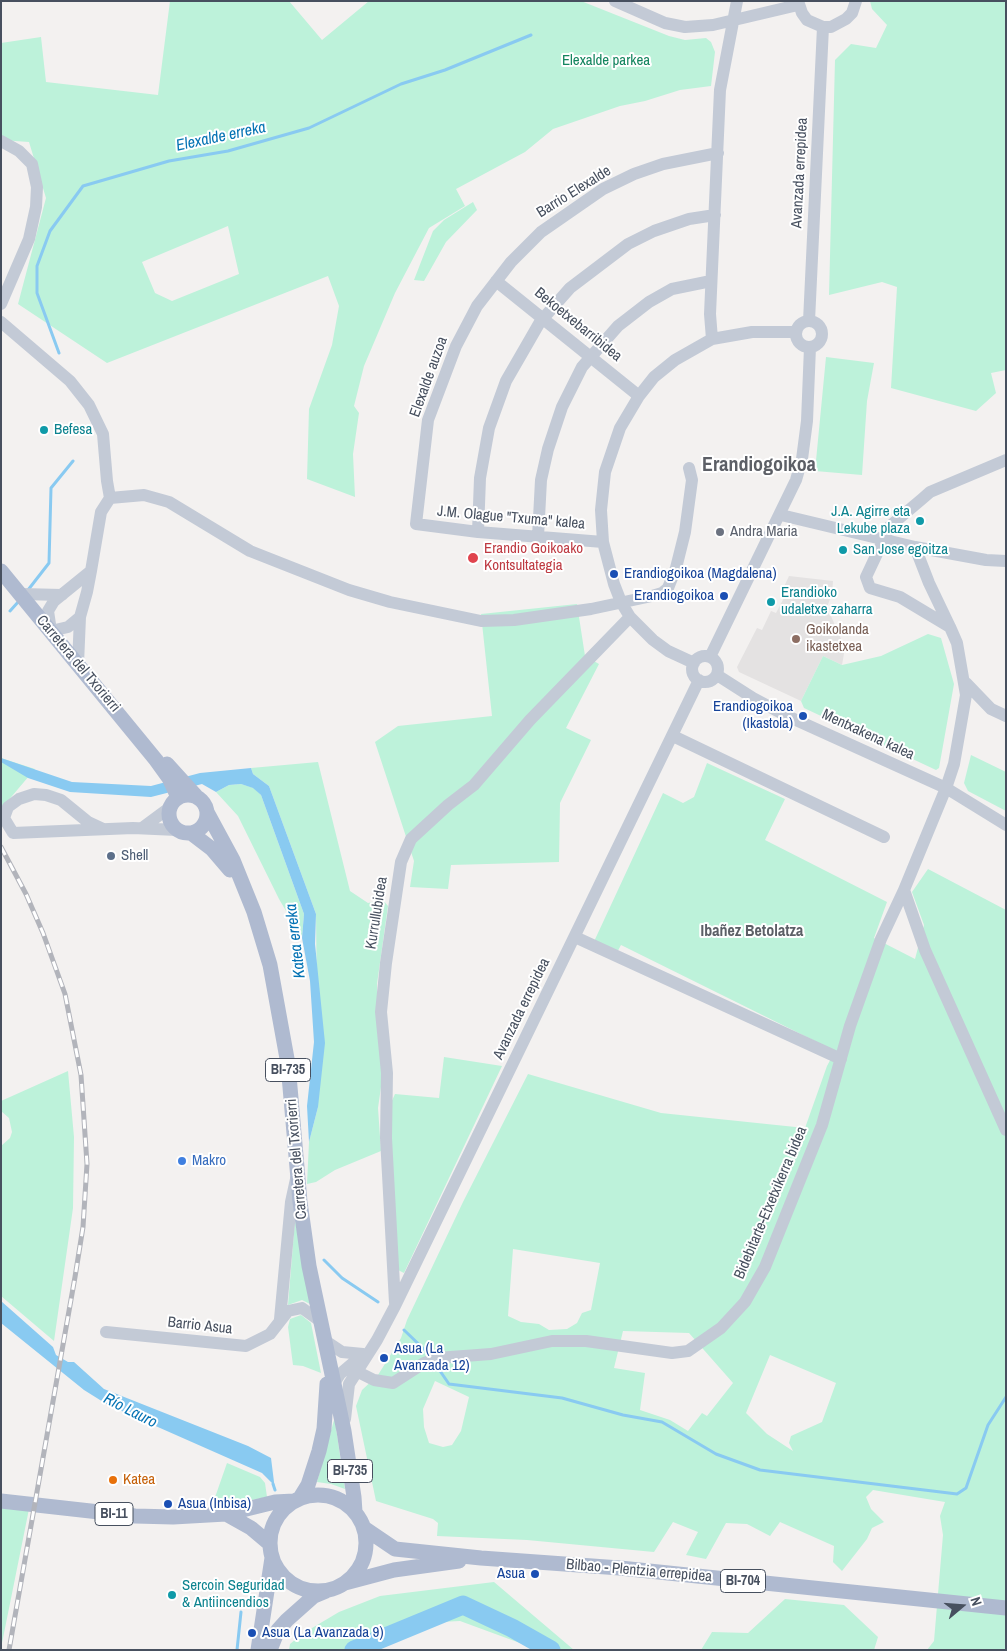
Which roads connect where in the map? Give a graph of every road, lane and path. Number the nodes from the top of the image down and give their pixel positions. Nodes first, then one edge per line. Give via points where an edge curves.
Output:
1 (615, 1) edge
2 (737, 1) edge
3 (856, 1) edge
4 (798, 3) edge
5 (733, 20) junction
6 (823, 27) junction
7 (1, 141) edge
8 (718, 153) junction
9 (715, 215) junction
10 (496, 281) junction
11 (711, 281) junction
12 (1, 304) edge
13 (543, 319) junction
14 (809, 321) junction
15 (1, 322) edge
16 (796, 332) junction
17 (712, 339) junction
18 (810, 347) junction
19 (590, 357) junction
20 (639, 396) junction
21 (1006, 460) edge
22 (689, 468) dead end
23 (110, 498) junction
24 (781, 515) junction
25 (416, 524) joint
26 (478, 532) junction
27 (538, 537) junction
28 (882, 540) junction
29 (603, 542) junction
30 (915, 547) junction
31 (1006, 561) edge
32 (1, 571) edge
33 (91, 571) junction
34 (21, 594) junction
35 (62, 595) junction
36 (621, 602) junction
37 (80, 617) junction
38 (630, 617) junction
39 (950, 627) junction
40 (51, 631) junction
41 (710, 657) junction
42 (694, 663) junction
43 (78, 664) junction
44 (716, 675) junction
45 (699, 680) junction
46 (966, 683) junction
47 (1006, 716) edge
48 (131, 729) junction
49 (673, 736) junction
50 (946, 788) junction
51 (196, 796) junction
52 (174, 802) junction
53 (207, 812) junction
54 (1006, 825) edge
55 (142, 828) junction
56 (103, 829) junction
57 (184, 831) junction
58 (884, 837) dead end
59 (904, 890) junction
60 (245, 892) junction
61 (575, 937) junction
62 (841, 1059) junction
63 (1006, 1130) edge
64 (298, 1170) junction
65 (395, 1306) junction
66 (280, 1319) junction
67 (320, 1321) junction
68 (106, 1332) dead end
69 (324, 1340) junction
70 (366, 1352) junction
71 (326, 1355) junction
72 (356, 1370) junction
73 (333, 1384) junction
74 (327, 1400) junction
75 (344, 1431) junction
76 (297, 1499) junction
77 (1, 1501) edge
78 (354, 1512) junction
79 (226, 1514) junction
80 (364, 1528) junction
81 (271, 1551) junction
82 (481, 1558) junction
83 (343, 1584) junction
84 (328, 1590) junction
85 (1006, 1608) edge
86 (258, 1650) edge
87 (270, 1650) edge

1 - 5 street via 665,23 685,27
2 - 5 street
3 - 6 street via 846,19 831,27
4 - 5 street
4 - 6 street via 807,20
5 - 8 street via 720,90
6 - 14 street, Avanzada errepidea
7 - 12 street via 19,150 32,164 37,187 29,239
8 - 9 street
8 - 10 street, Barrio Elexalde via 663,164 603,189 541,232
9 - 11 street
9 - 13 street via 689,219 628,244 570,288
10 - 13 street, Bekoetxebarribidea
10 - 25 street, Elexalde auzoa via 477,306 456,346 428,420
11 - 17 street
11 - 19 street via 672,289 649,302 618,326
13 - 19 street, Bekoetxebarribidea
13 - 26 street via 516,362 490,428 480,478
14 - 16 street via 799,326
14 - 18 street via 817,323 822,334 820,341
15 - 23 street via 70,381 89,405 103,434
16 - 17 street via 752,332
16 - 18 street via 800,343
17 - 20 street via 675,360 654,377
18 - 24 street via 802,459
19 - 20 street, Bekoetxebarribidea
19 - 27 street via 562,407 548,449 541,480
20 - 29 street via 620,428 605,472 601,510
21 - 28 street via 930,492 890,526
22 - 36 street via 692,480 685,532 668,588 657,595
23 - 33 street via 101,512
23 - 36 street via 144,495 169,502 250,551 349,590 390,602 489,620 536,617
24 - 28 street
24 - 41 street
25 - 26 street, J.M. Olague "Txuma" kalea
26 - 27 street, J.M. Olague "Txuma" kalea
27 - 29 street, J.M. Olague "Txuma" kalea
28 - 30 street
28 - 39 street via 866,577 870,588 900,597
29 - 36 street
30 - 31 street
30 - 39 street
32 - 34 main road, Carretera del Txorierri
33 - 35 street
33 - 37 street
34 - 35 street
34 - 40 main road, Carretera del Txorierri
35 - 40 street via 48,611
36 - 38 street
37 - 40 street via 68,627
37 - 43 street
38 - 42 street via 660,646
38 - 65 street, Kurrullubidea via 530,720 474,786 411,839 401,862 381,1012 387,1073 386,1138
39 - 46 street
40 - 43 main road, Carretera del Txorierri
41 - 42 street via 699,657
41 - 44 street via 718,666
42 - 45 street via 694,674
43 - 48 main road, Carretera del Txorierri
44 - 45 street via 707,681
44 - 50 street, Mentxakena kalea via 785,715
45 - 49 street, Avanzada errepidea
46 - 47 street via 991,709
46 - 50 street, Bidebitarte-Etxetxikerra bidea via 954,764
48 - 51 main road, Carretera del Txorierri
48 - 52 main road, Carretera del Txorierri via 169,778
49 - 58 street
49 - 61 street, Avanzada errepidea
50 - 54 street, Mentxakena kalea
50 - 59 street, Bidebitarte-Etxetxikerra bidea
51 - 52 main road via 190,794
51 - 53 main road
52 - 55 street
52 - 57 main road via 169,818
53 - 57 main road via 201,828
53 - 60 main road, Carretera del Txorierri / BI-735 via 233,860
55 - 56 street
55 - 57 street
56 - 56 street via 88,822 61,800 46,795 34,794 19,799 8,808 4,818 12,833
57 - 60 main road, Carretera del Txorierri / BI-735 via 223,860
59 - 62 street, Bidebitarte-Etxetxikerra bidea via 881,939
59 - 63 street via 925,950
60 - 64 main road, Carretera del Txorierri / BI-735 via 261,933 278,1009 288,1064
61 - 62 street
61 - 65 street, Avanzada errepidea
62 - 72 street, Bidebitarte-Etxetxikerra bidea via 822,1125 765,1267 745,1302 721,1328 688,1351 672,1353 586,1341 552,1340 492,1354 437,1358 393,1383 374,1380
64 - 66 street via 290,1202
64 - 67 main road, Carretera del Txorierri / BI-735 via 309,1266
65 - 70 street, Avanzada errepidea
66 - 67 street, Barrio Asua via 288,1311 302,1308
66 - 68 street, Barrio Asua via 270,1334 246,1346
67 - 69 main road, Carretera del Txorierri / BI-735
69 - 70 street via 342,1352
69 - 71 main road, BI-735
70 - 72 street
70 - 73 street
71 - 73 main road, BI-735
71 - 74 main road, BI-735
72 - 75 street via 349,1384
73 - 74 street
73 - 75 main road, BI-735
74 - 76 main road, BI-735 via 319,1451 308,1485
75 - 78 main road, BI-735
76 - 78 main road, BI-735 via 330,1496
76 - 79 main road, BI-11
76 - 81 main road, BI-735 via 276,1519
77 - 79 main road, BI-11 via 135,1516
78 - 80 main road, BI-735
79 - 81 main road via 251,1528
80 - 82 main road, BI-704 via 395,1549
80 - 83 main road via 363,1559 353,1576
81 - 84 main road via 278,1570 288,1580 300,1588
81 - 86 main road, BI-735
82 - 83 main road, BI-704 via 394,1570
82 - 85 main road, Bilbao - Plentzia errepidea / BI-704 via 620,1568
83 - 84 main road
84 - 87 main road via 314,1596 286,1620

